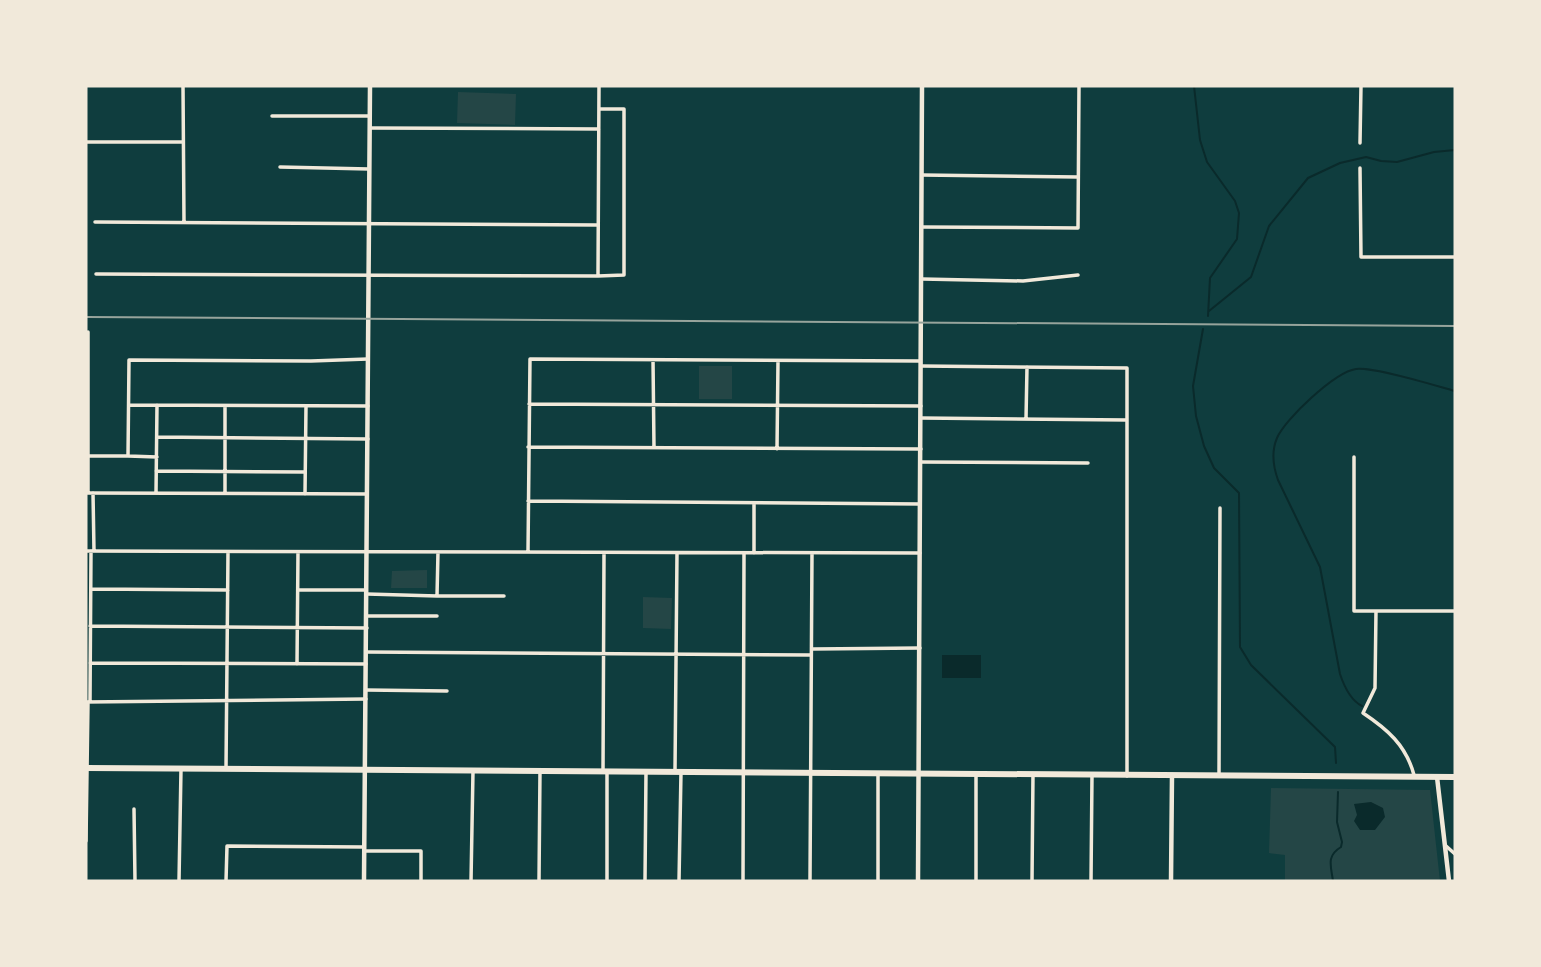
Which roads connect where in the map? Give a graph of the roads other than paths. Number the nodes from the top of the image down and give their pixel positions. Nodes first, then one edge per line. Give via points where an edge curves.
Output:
1 (183, 86) edge
2 (370, 86) edge
3 (599, 86) edge
4 (922, 86) edge
5 (1079, 86) edge
6 (1361, 86) edge
7 (599, 109) junction
8 (272, 116) dead end
9 (370, 116) junction
10 (370, 128) junction
11 (598, 129) junction
12 (86, 142) edge
13 (182, 142) junction
14 (1360, 143) dead end
15 (280, 167) dead end
16 (1360, 168) dead end
17 (370, 169) junction
18 (922, 176) junction
19 (1078, 177) junction
20 (95, 222) dead end
21 (184, 222) junction
22 (369, 222) junction
23 (598, 225) junction
24 (922, 227) junction
25 (1455, 257) edge
26 (96, 274) dead end
27 (369, 275) junction
28 (1078, 275) dead end
29 (598, 276) junction
30 (922, 279) junction
31 (88, 332) dead end
32 (368, 359) junction
33 (653, 360) junction
34 (778, 361) junction
35 (921, 364) junction
36 (1027, 367) junction
37 (87, 393) edge
38 (529, 404) junction
39 (653, 404) junction
40 (129, 405) junction
41 (157, 405) junction
42 (778, 405) junction
43 (225, 406) junction
44 (306, 406) junction
45 (368, 406) junction
46 (921, 406) junction
47 (921, 418) junction
48 (1026, 419) junction
49 (1127, 420) junction
50 (157, 436) junction
51 (225, 438) junction
52 (305, 438) junction
53 (368, 439) junction
54 (87, 442) edge
55 (528, 447) junction
56 (654, 449) junction
57 (777, 449) junction
58 (921, 449) junction
59 (89, 456) junction
60 (128, 456) junction
61 (157, 457) junction
62 (1354, 457) dead end
63 (921, 462) junction
64 (1088, 463) dead end
65 (156, 471) junction
66 (225, 471) junction
67 (305, 472) junction
68 (89, 493) edge
69 (156, 493) junction
70 (225, 493) junction
71 (305, 494) junction
72 (368, 495) junction
73 (528, 501) junction
74 (754, 503) junction
75 (920, 504) junction
76 (1220, 508) dead end
77 (90, 551) edge
78 (228, 552) junction
79 (298, 552) junction
80 (367, 552) junction
81 (438, 552) junction
82 (528, 552) junction
83 (604, 552) junction
84 (677, 553) junction
85 (744, 553) junction
86 (754, 553) junction
87 (812, 553) junction
88 (920, 553) junction
89 (91, 589) junction
90 (228, 590) junction
91 (298, 590) junction
92 (367, 592) junction
93 (88, 595) edge
94 (437, 596) junction
95 (504, 596) dead end
96 (1376, 611) junction
97 (1455, 611) edge
98 (367, 615) junction
99 (437, 616) dead end
100 (90, 626) junction
101 (228, 626) junction
102 (298, 627) junction
103 (367, 628) junction
104 (920, 648) junction
105 (813, 649) junction
106 (367, 652) junction
107 (603, 654) junction
108 (677, 655) junction
109 (743, 655) junction
110 (811, 655) junction
111 (90, 663) junction
112 (227, 664) junction
113 (297, 664) junction
114 (366, 664) junction
115 (366, 690) junction
116 (447, 691) dead end
117 (366, 699) junction
118 (226, 700) junction
119 (88, 702) edge
120 (86, 768) edge
121 (181, 769) junction
122 (226, 769) junction
123 (365, 770) junction
124 (473, 771) junction
125 (540, 771) junction
126 (605, 772) junction
127 (646, 772) junction
128 (678, 772) junction
129 (743, 772) junction
130 (810, 773) junction
131 (878, 773) junction
132 (919, 774) junction
133 (976, 774) junction
134 (1033, 774) junction
135 (1092, 775) junction
136 (1172, 775) junction
137 (1127, 776) junction
138 (1219, 776) junction
139 (1414, 777) junction
140 (1437, 777) junction
141 (1455, 777) edge
142 (135, 808) dead end
143 (86, 841) edge
144 (1444, 845) junction
145 (364, 849) junction
146 (1455, 854) edge
147 (135, 881) edge
148 (179, 881) edge
149 (226, 881) edge
150 (364, 881) edge
151 (421, 881) edge
152 (471, 881) edge
153 (539, 881) edge
154 (607, 881) edge
155 (645, 881) edge
156 (680, 881) edge
157 (743, 881) edge
158 (810, 881) edge
159 (877, 881) edge
160 (918, 881) edge
161 (976, 881) edge
162 (1032, 881) edge
163 (1091, 881) edge
164 (1171, 881) edge
165 (1448, 881) edge

1 - 13 street
2 - 9 street
3 - 7 street
4 - 18 street
5 - 19 street
6 - 14 street
7 - 11 street
7 - 29 street via 624,109 624,275
8 - 9 street
9 - 10 street
10 - 11 street
10 - 17 street
11 - 23 street
12 - 13 street
13 - 21 street
15 - 17 street
16 - 25 street via 1361,257
17 - 22 street
18 - 19 street
18 - 24 street
19 - 24 street via 1078,228
20 - 21 street
21 - 22 street
22 - 23 street
22 - 27 street
23 - 29 street
24 - 30 street
26 - 27 street
27 - 29 street
27 - 32 street
28 - 30 street via 1023,281
30 - 35 street
31 - 37 street
32 - 40 street via 129,360
32 - 45 street
33 - 34 street
33 - 38 street via 530,359
33 - 39 street
34 - 35 street
34 - 42 street
35 - 36 street
35 - 46 street
36 - 48 street
36 - 49 street via 1127,368
37 - 54 street
38 - 39 street
38 - 55 street
39 - 42 street
39 - 56 street
40 - 41 street
40 - 60 street
41 - 43 street
41 - 50 street
42 - 46 street
42 - 57 street
43 - 44 street
43 - 51 street
44 - 45 street
44 - 52 street
45 - 53 street
46 - 47 street
47 - 48 street
47 - 58 street
48 - 49 street
49 - 137 street
50 - 51 street
50 - 61 street
51 - 52 street
51 - 66 street
52 - 53 street
52 - 67 street
53 - 72 street
54 - 59 street
55 - 56 street
55 - 73 street
56 - 57 street
57 - 58 street
58 - 63 street
59 - 60 street
59 - 68 street
60 - 61 street
61 - 65 street
62 - 96 street via 1354,611
63 - 64 street
63 - 75 street
65 - 66 street
65 - 69 street
66 - 67 street
66 - 70 street
67 - 71 street
68 - 69 street
68 - 77 street
69 - 70 street
70 - 71 street
71 - 72 street
72 - 80 street
73 - 74 street
73 - 82 street
74 - 75 street
74 - 86 street
75 - 88 street
76 - 138 street
77 - 78 street
77 - 89 street
78 - 79 street
78 - 90 street
79 - 80 street
79 - 91 street
80 - 81 street
80 - 92 street
81 - 82 street
81 - 94 street
82 - 83 street
83 - 84 street
83 - 107 street
84 - 85 street
84 - 108 street
85 - 86 street
85 - 109 street
86 - 87 street
87 - 88 street
87 - 105 street
88 - 104 street
89 - 90 street
89 - 93 street
90 - 101 street
91 - 92 street
91 - 102 street
92 - 94 street
92 - 98 street
93 - 100 street
94 - 95 street
96 - 97 street
96 - 139 street via 1375,688 1363,713 1388,730 1410,761
98 - 99 street
98 - 103 street
100 - 101 street
100 - 111 street
101 - 102 street
101 - 112 street
102 - 103 street
102 - 113 street
103 - 106 street
104 - 105 street
104 - 132 street
105 - 110 street
106 - 107 street
106 - 114 street
107 - 108 street
107 - 126 street
108 - 109 street
108 - 128 street
109 - 110 street
109 - 129 street
110 - 130 street
111 - 112 street
111 - 119 street
112 - 113 street
112 - 118 street
113 - 114 street
114 - 115 street
115 - 116 street
115 - 117 street
117 - 118 street
117 - 123 street
118 - 119 street
118 - 122 street
119 - 120 street
120 - 121 highway
120 - 143 street
121 - 122 highway
121 - 148 street
122 - 123 highway
123 - 124 highway
123 - 145 street
124 - 125 highway
124 - 152 street
125 - 126 highway
125 - 153 street
126 - 127 highway
126 - 154 street
127 - 128 highway
127 - 155 street
128 - 129 highway
128 - 156 street
129 - 130 highway
129 - 157 street
130 - 131 highway
130 - 158 street
131 - 132 highway
131 - 159 street
132 - 133 highway
132 - 160 street
133 - 134 highway
133 - 161 street
134 - 135 highway
134 - 162 street
135 - 137 highway
135 - 163 street
136 - 137 highway
136 - 138 highway
136 - 164 street
138 - 139 highway
139 - 140 highway
140 - 141 highway
140 - 144 street
142 - 147 street
144 - 146 street
144 - 165 street
145 - 149 street via 227,846
145 - 150 street
145 - 151 street via 421,851

